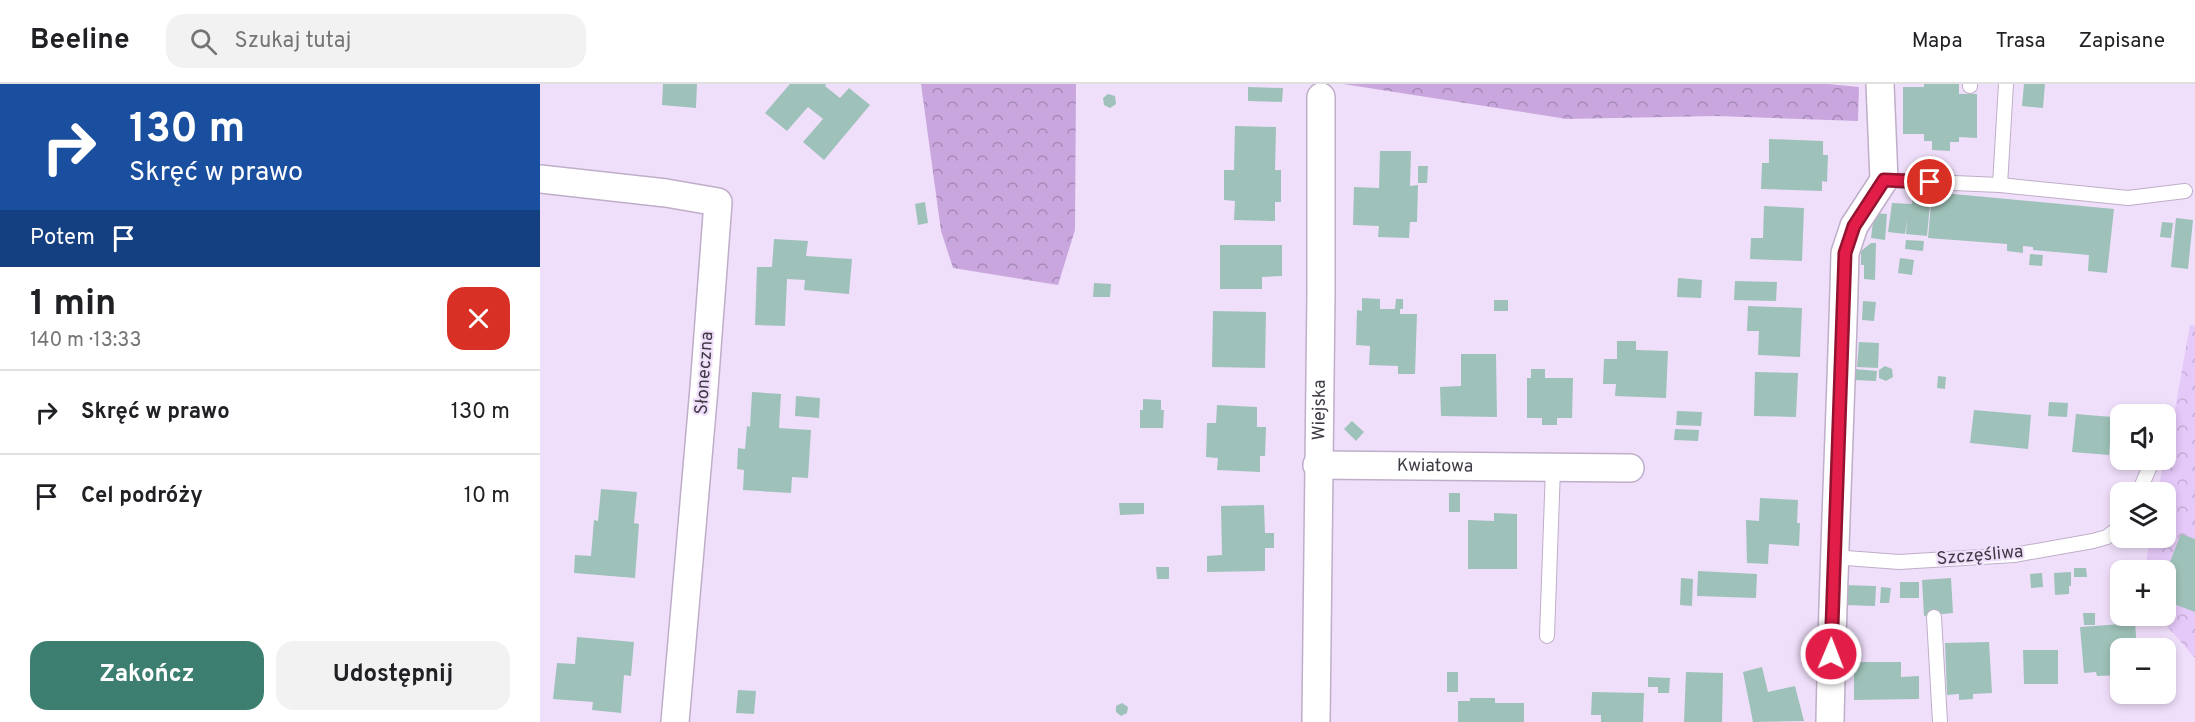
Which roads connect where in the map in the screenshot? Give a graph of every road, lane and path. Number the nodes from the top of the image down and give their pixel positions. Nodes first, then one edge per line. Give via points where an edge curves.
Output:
1 (1880, 84) edge
2 (2006, 84) edge
3 (1321, 97) dead end
4 (540, 179) edge
5 (1884, 180) junction
6 (2000, 184) junction
7 (2185, 191) dead end
8 (1317, 465) junction
9 (1553, 468) junction
10 (1630, 468) dead end
11 (2110, 535) edge
12 (1833, 557) junction
13 (1934, 617) dead end
14 (1547, 636) dead end
15 (675, 722) edge
16 (1316, 722) edge
17 (1830, 722) edge
18 (1940, 722) edge

1 - 5 street
2 - 6 lane
3 - 8 street, Wiejska
4 - 15 street, Słoneczna via 718,202
5 - 6 lane
5 - 12 street via 1854,226 1845,253
6 - 7 lane via 2128,198
8 - 9 street, Kwiatowa
8 - 16 street, Wiejska
9 - 10 street, Kwiatowa
9 - 14 lane
11 - 12 lane, Szczęśliwa via 2014,555 1899,562
12 - 17 street
13 - 18 lane

